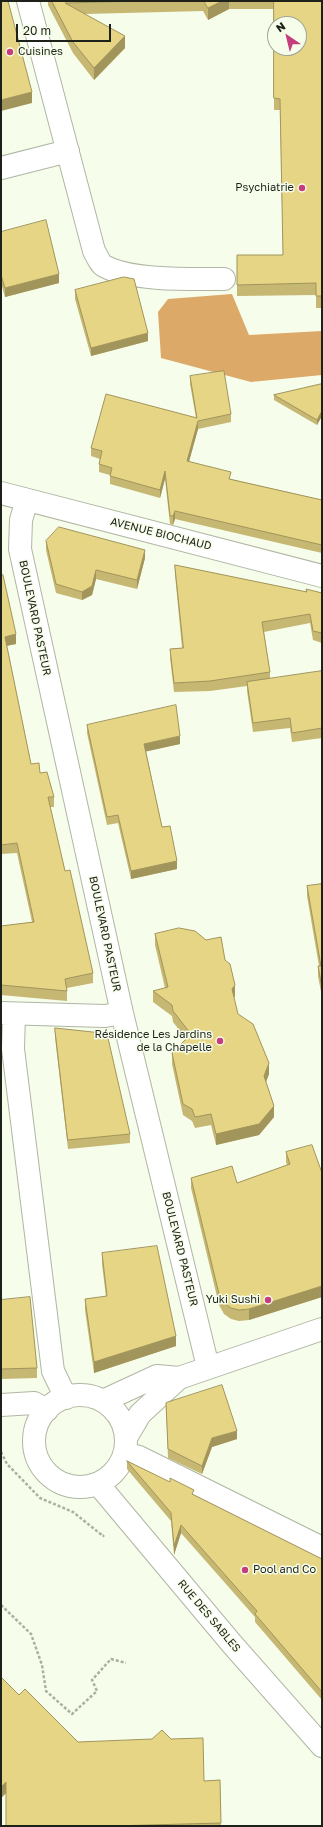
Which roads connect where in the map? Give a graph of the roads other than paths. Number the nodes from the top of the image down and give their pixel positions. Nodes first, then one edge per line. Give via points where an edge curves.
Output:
1 (28, 1) edge
2 (68, 151) junction
3 (1, 168) edge
4 (224, 280) dead end
5 (1, 492) edge
6 (27, 500) junction
7 (322, 576) edge
8 (122, 1013) junction
9 (7, 1014) edge
10 (322, 1329) edge
11 (208, 1367) junction
12 (179, 1378) junction
13 (66, 1398) junction
14 (103, 1401) junction
15 (1, 1405) edge
16 (47, 1410) junction
17 (125, 1445) junction
18 (98, 1484) junction
19 (322, 1548) edge
20 (322, 1746) edge

1 - 2 street
2 - 3 street
2 - 4 street via 94,251 103,266 121,273 167,279
5 - 6 street, AVENUE BIOCHAUD
6 - 7 street, AVENUE BIOCHAUD
6 - 8 street, BOULEVARD PASTEUR via 21,520 20,549
8 - 9 street via 105,1016
8 - 11 street, BOULEVARD PASTEUR
9 - 13 street via 53,1371
10 - 11 street
11 - 12 street
12 - 14 street via 157,1376
12 - 17 street via 140,1414
13 - 14 street via 88,1396
13 - 16 street
14 - 17 street via 114,1410 122,1423
15 - 16 street via 34,1403
16 - 18 street via 38,1423 34,1438 36,1454 42,1468 53,1479 67,1486 83,1487
17 - 18 street via 121,1463
17 - 19 street via 139,1457
18 - 20 street, RUE DES SABLES via 232,1644

